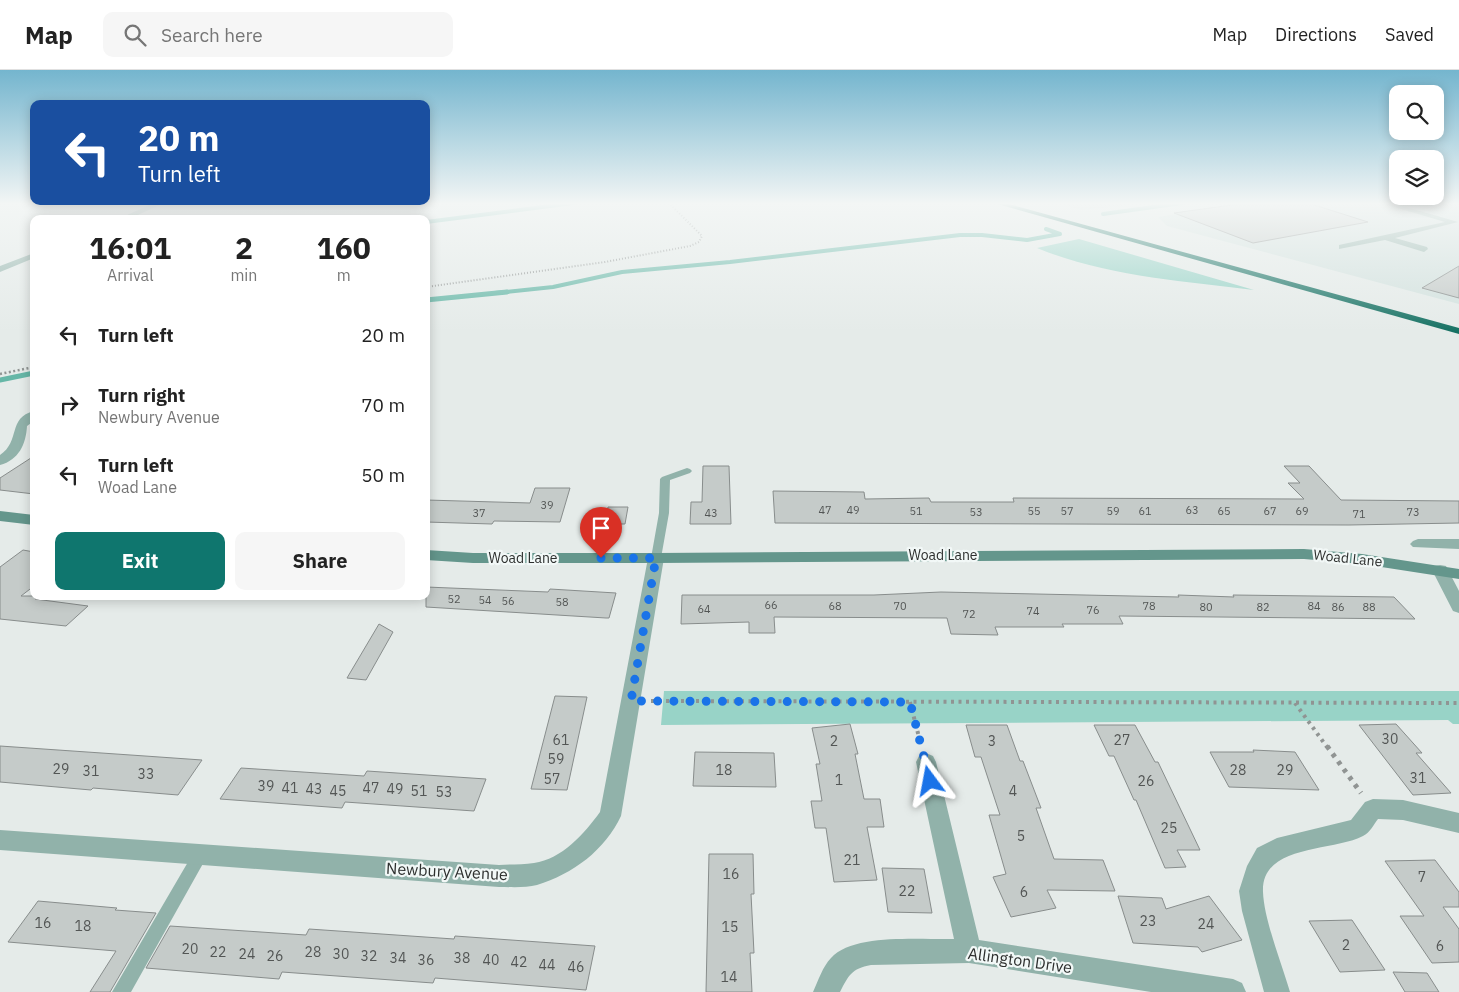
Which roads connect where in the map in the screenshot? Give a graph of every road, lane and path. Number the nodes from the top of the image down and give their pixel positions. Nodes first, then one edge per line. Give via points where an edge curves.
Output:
1 (690, 246) edge
2 (1152, 246) edge
3 (1181, 246) edge
4 (1347, 246) edge
5 (1416, 246) edge
6 (1342, 247) dead end
7 (1424, 248) dead end
8 (30, 257) edge
9 (0, 269) edge
10 (430, 285) edge
11 (1459, 322) edge
12 (1459, 332) edge
13 (30, 368) edge
14 (0, 374) edge
15 (30, 418) edge
16 (0, 461) edge
17 (687, 471) dead end
18 (0, 516) edge
19 (30, 520) edge
20 (1418, 544) dead end
21 (1459, 544) edge
22 (430, 555) edge
23 (656, 558) junction
24 (1440, 570) junction
25 (1459, 574) edge
26 (1459, 607) edge
27 (631, 701) junction
28 (910, 702) junction
29 (1295, 702) junction
30 (1459, 703) edge
31 (926, 762) joint
32 (1373, 809) junction
33 (1459, 823) edge
34 (0, 840) edge
35 (200, 855) junction
36 (969, 951) junction
37 (121, 992) edge
38 (826, 992) edge
39 (1233, 992) edge
40 (1277, 992) edge

1 - 10 path via 605,262
2 - 12 highway
3 - 11 highway
4 - 6 street
5 - 7 street
8 - 9 street
13 - 14 path
15 - 16 street via 21,425 17,448
17 - 23 lane via 665,479 664,513
18 - 19 street
20 - 21 street
22 - 23 street, Woad Lane
23 - 24 street, Woad Lane via 1260,553 1362,559
23 - 27 street, Newbury Avenue
24 - 25 street, Woad Lane
24 - 26 street
27 - 28 path
27 - 35 street, Newbury Avenue via 610,816 593,840 569,860 536,874 499,876
28 - 29 path
28 - 31 path
29 - 30 path
29 - 32 path
31 - 36 street
32 - 33 street via 1403,810
32 - 40 street via 1358,828 1285,845 1265,856 1255,874 1251,891 1254,912
34 - 35 street, Newbury Avenue
35 - 37 lane
36 - 38 street, Allington Drive via 852,956 839,967
36 - 39 street, Allington Drive

